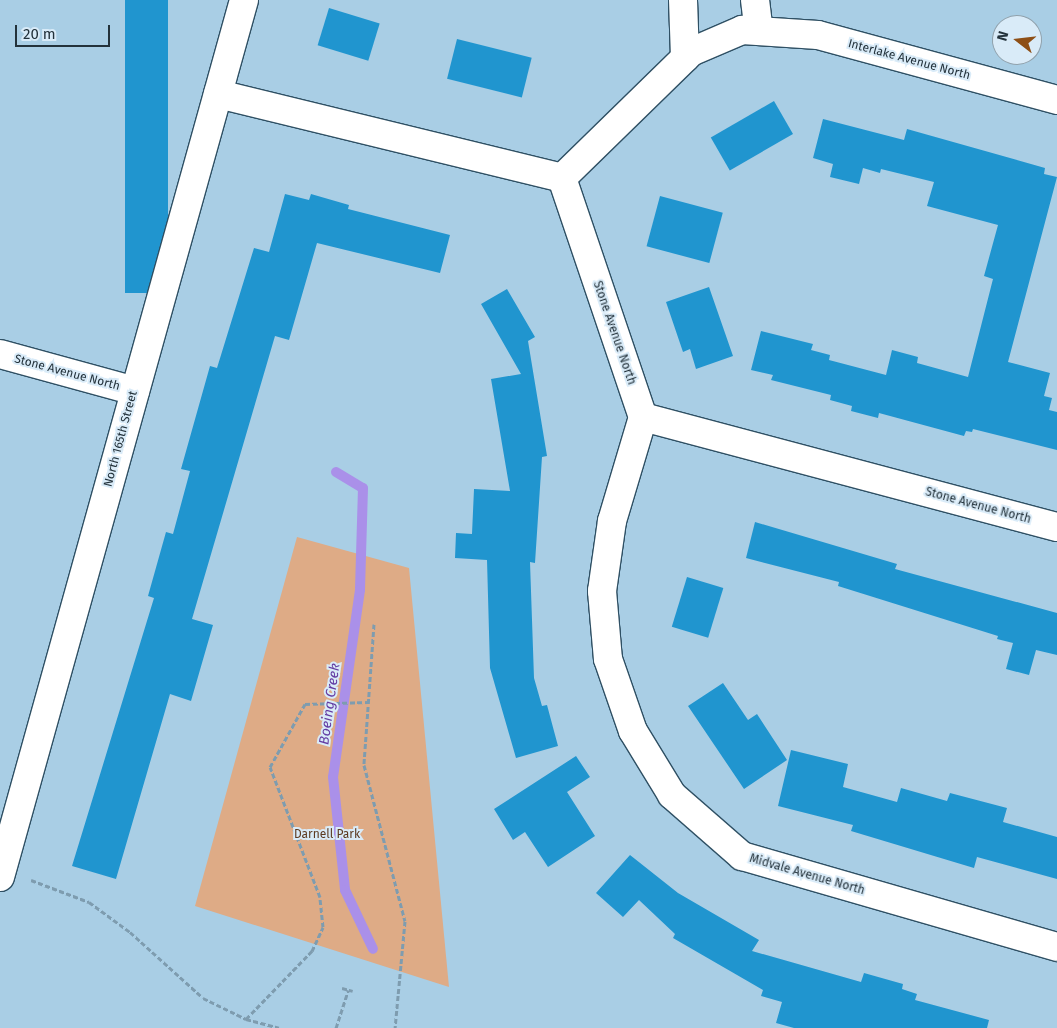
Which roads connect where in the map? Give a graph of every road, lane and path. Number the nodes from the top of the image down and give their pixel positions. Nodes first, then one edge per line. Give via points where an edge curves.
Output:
1 (244, 0) edge
2 (683, 0) edge
3 (755, 0) edge
4 (759, 31) junction
5 (685, 58) junction
6 (218, 94) junction
7 (1057, 100) edge
8 (562, 178) junction
9 (0, 354) edge
10 (135, 391) junction
11 (643, 417) junction
12 (1057, 526) edge
13 (374, 624) dead end
14 (368, 702) junction
15 (12, 877) edge
16 (1057, 947) edge
17 (342, 988) dead end
18 (348, 990) junction
19 (354, 991) dead end
20 (246, 1019) junction
21 (279, 1028) edge
22 (336, 1028) edge
23 (395, 1028) edge

1 - 6 street, North 165th Street
2 - 5 street
3 - 4 street
4 - 5 street, Interlake Avenue North via 742,30
4 - 7 street, Interlake Avenue North via 818,35
5 - 8 street, Interlake Avenue North
6 - 8 street
6 - 10 street, North 165th Street
8 - 11 street, Stone Avenue North
9 - 10 street, Stone Avenue North
10 - 15 street, North 165th Street
11 - 12 street, Stone Avenue North
11 - 16 street, Midvale Avenue North via 612,521 602,591 608,659 632,731 672,795 742,856
13 - 14 path
14 - 20 path via 305,704 270,767 320,897 323,927 312,952
14 - 23 path via 364,765 405,921
15 - 20 path via 89,902 130,932 203,998
17 - 18 path
18 - 19 path
18 - 22 path
20 - 21 path

